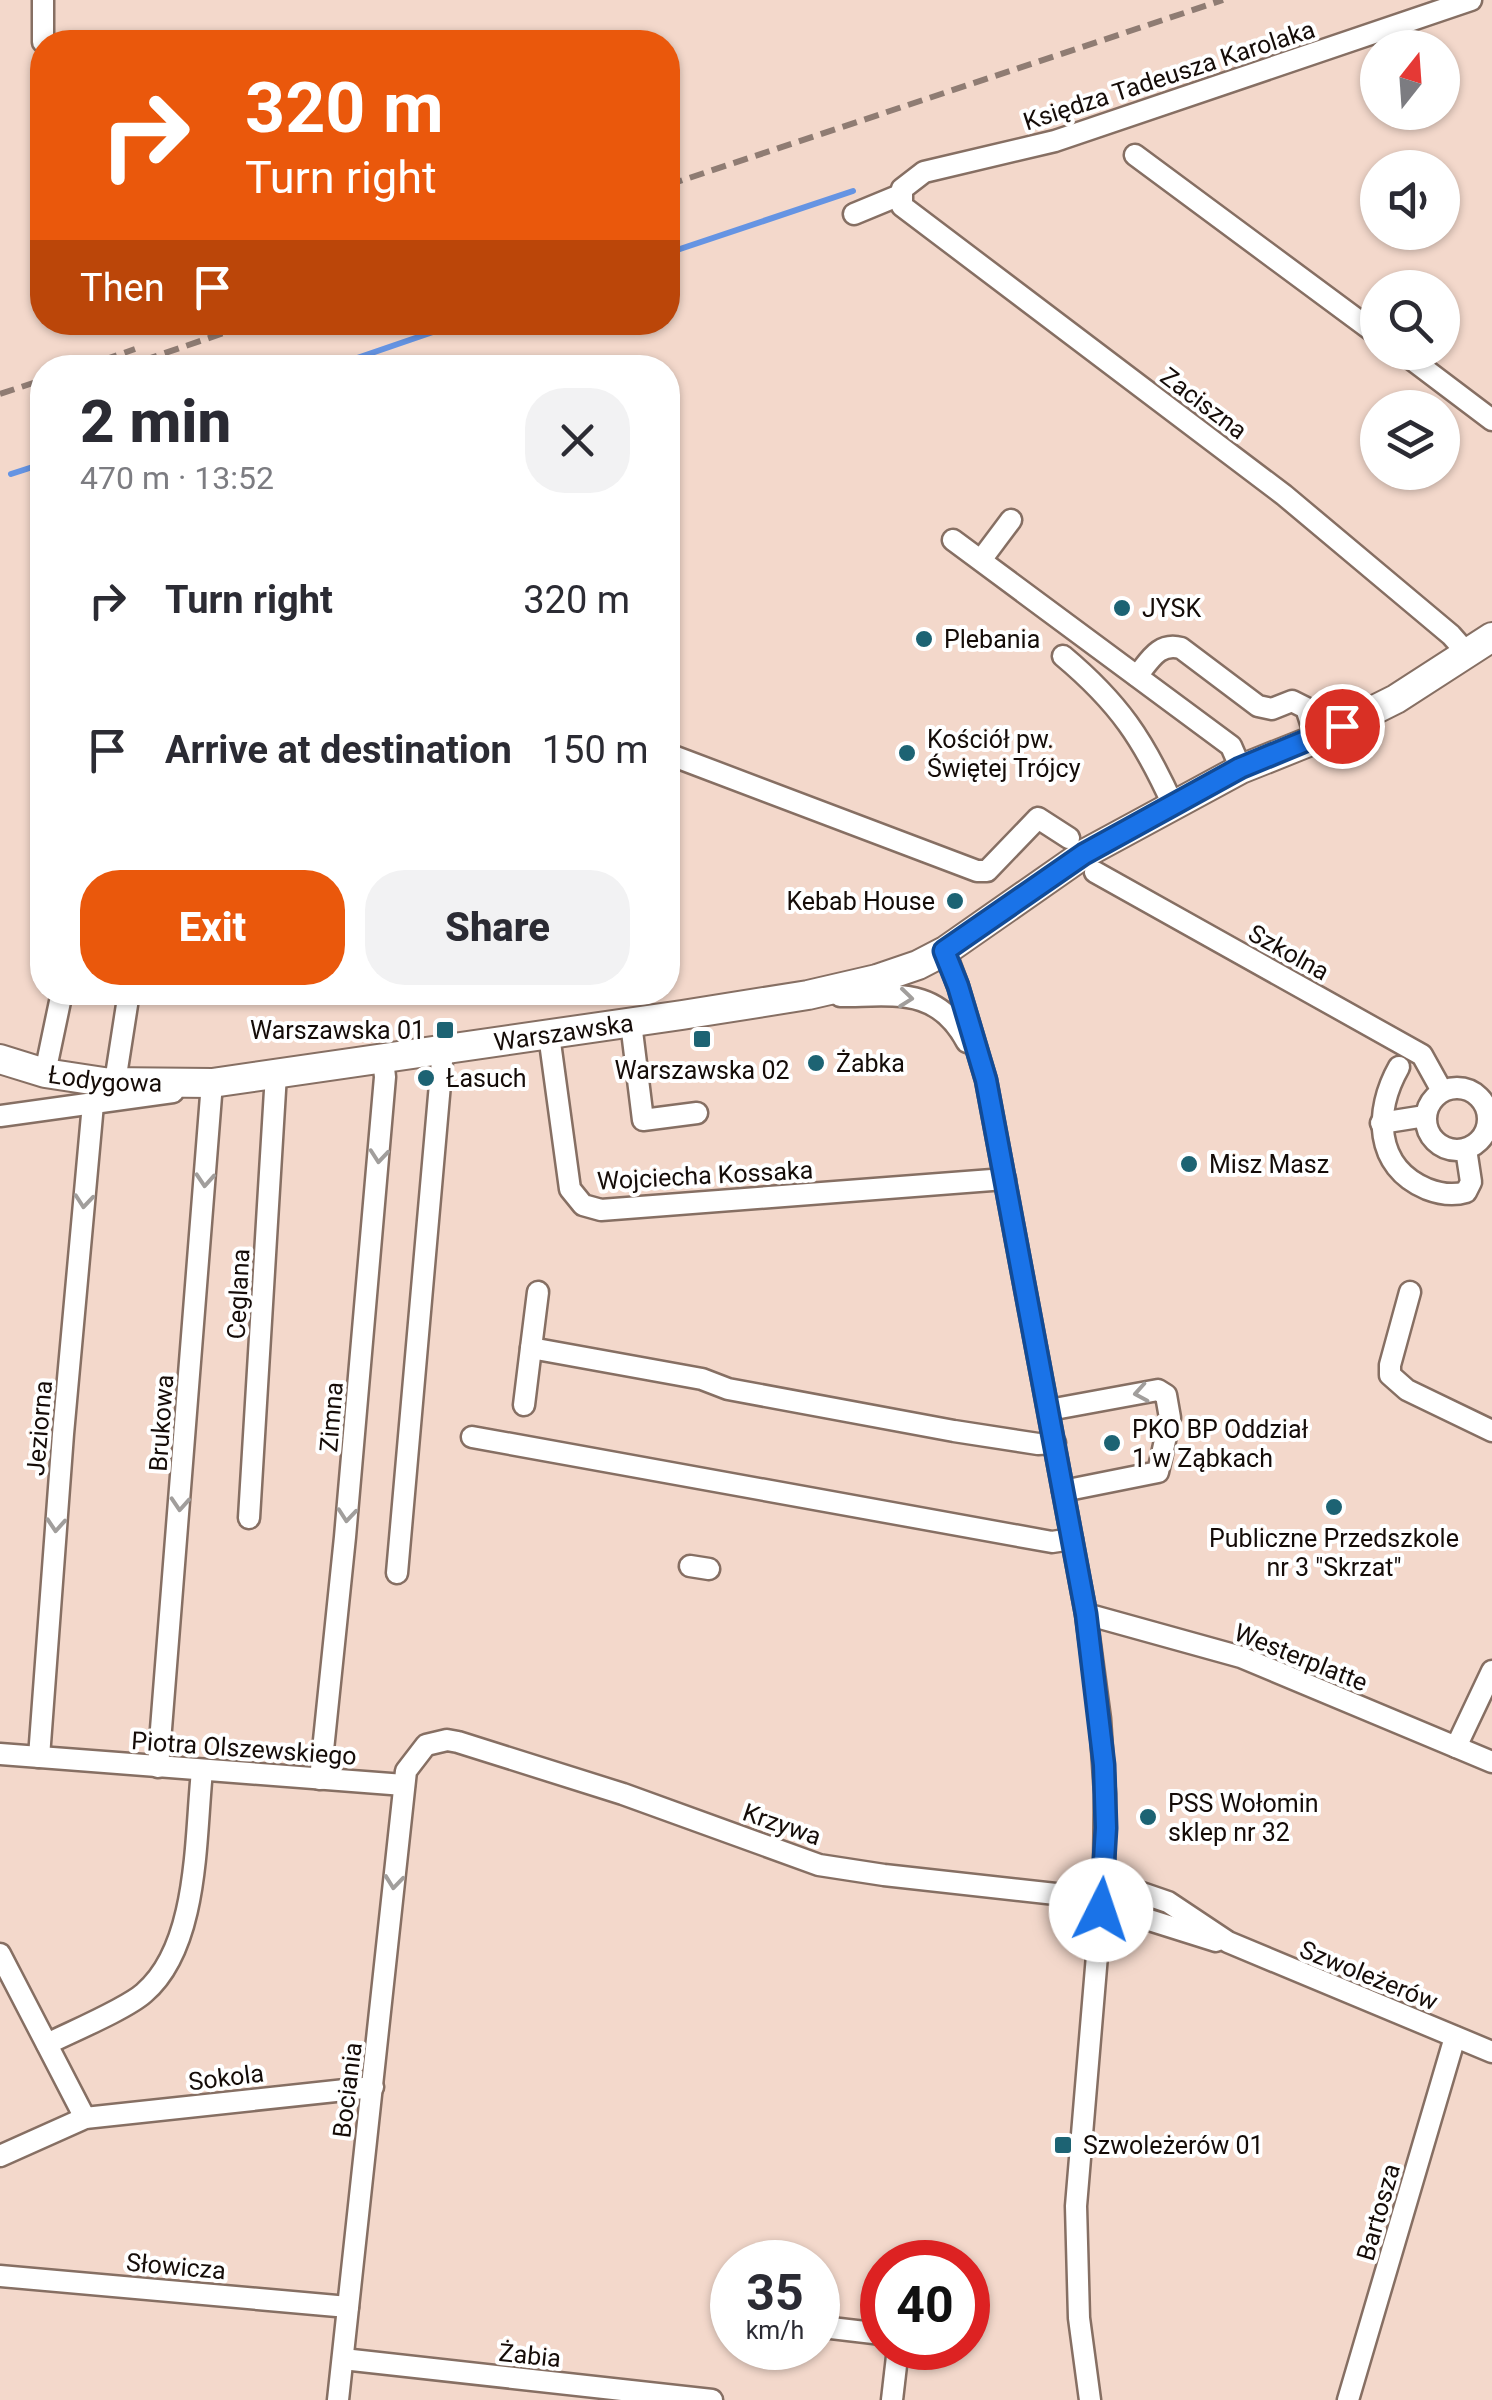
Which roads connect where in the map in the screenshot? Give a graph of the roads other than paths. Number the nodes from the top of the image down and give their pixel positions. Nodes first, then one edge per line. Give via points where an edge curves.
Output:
1 (43, 0) edge
2 (1470, 0) edge
3 (43, 30) edge
4 (1135, 155) dead end
5 (901, 200) junction
6 (854, 214) dead end
7 (1360, 322) edge
8 (1426, 370) edge
9 (1492, 420) edge
10 (1010, 520) dead end
11 (953, 540) dead end
12 (981, 560) junction
13 (1492, 637) edge
14 (1466, 652) junction
15 (1063, 656) dead end
16 (1137, 676) junction
17 (1316, 739) junction
18 (680, 759) edge
19 (1240, 768) junction
20 (1174, 805) junction
21 (1069, 838) dead end
22 (1096, 872) dead end
23 (944, 951) junction
24 (808, 995) junction
25 (59, 1005) edge
26 (127, 1005) edge
27 (631, 1023) junction
28 (550, 1035) junction
29 (443, 1050) junction
30 (0, 1059) edge
31 (383, 1059) junction
32 (1399, 1067) dead end
33 (45, 1073) junction
34 (276, 1074) junction
35 (986, 1080) junction
36 (115, 1082) junction
37 (212, 1083) junction
38 (1442, 1091) junction
39 (93, 1104) junction
40 (696, 1113) dead end
41 (0, 1116) edge
42 (1426, 1116) junction
43 (1490, 1118) edge
44 (1381, 1123) junction
45 (1466, 1149) junction
46 (1005, 1180) junction
47 (538, 1292) dead end
48 (1410, 1292) dead end
49 (531, 1348) junction
50 (524, 1404) dead end
51 (1049, 1410) junction
52 (1492, 1431) edge
53 (472, 1436) dead end
54 (1055, 1442) junction
55 (1064, 1491) junction
56 (249, 1518) dead end
57 (1072, 1539) junction
58 (396, 1572) dead end
59 (1086, 1614) junction
60 (1492, 1671) edge
61 (1456, 1747) junction
62 (0, 1754) edge
63 (38, 1757) junction
64 (1492, 1762) edge
65 (158, 1767) junction
66 (202, 1772) junction
67 (320, 1779) junction
68 (404, 1786) junction
69 (1102, 1899) junction
70 (0, 1954) edge
71 (1456, 2037) junction
72 (47, 2044) junction
73 (1492, 2052) edge
74 (373, 2087) junction
75 (85, 2118) junction
76 (0, 2156) edge
77 (0, 2276) edge
78 (348, 2307) junction
79 (343, 2359) junction
80 (895, 2370) edge
81 (338, 2400) edge
82 (712, 2400) edge
83 (892, 2400) edge
84 (1090, 2400) edge
85 (1348, 2400) edge

1 - 3 street
2 - 5 street, Księdza Tadeusza Karolaka via 1055,142 924,172 902,189
4 - 7 street
5 - 6 street, Księdza Tadeusza Karolaka
5 - 14 street, Zaciszna via 1284,496
8 - 9 street
10 - 12 street
11 - 12 street
12 - 16 street
13 - 14 main road, Warszawska
14 - 17 main road, Warszawska via 1396,699
15 - 20 street via 1140,736
16 - 17 street via 1162,648 1182,648 1258,706 1292,701 1306,708
16 - 19 street via 1231,746
17 - 19 main road, Warszawska
18 - 21 street via 977,871 987,870 1038,818
19 - 20 main road, Warszawska
20 - 23 main road, Warszawska via 1084,854
22 - 38 street, Szkolna via 1422,1055
23 - 24 main road, Warszawska via 877,979
23 - 35 street
24 - 27 main road, Warszawska
24 -> 35 street via 930,1002 954,1023
25 - 33 street
26 - 36 street
27 - 28 main road, Warszawska
27 - 40 street via 643,1120
28 - 29 main road, Warszawska
28 - 46 street, Wojciecha Kossaka via 570,1189 583,1205 601,1210
29 - 31 main road, Warszawska
29 - 58 street
30 - 33 main road, Łodygowa
31 - 34 main road, Warszawska
31 -> 67 street, Zimna via 368,1292
32 - 44 street via 1386,1090
33 - 36 main road, Łodygowa
34 - 37 main road, Warszawska
34 - 56 street, Ceglana
35 - 46 street
36 - 37 main road, Łodygowa
37 - 39 street, Warszawska
37 -> 65 street, Brukowa
38 - 42 street
38 - 43 street via 1468,1090
39 - 41 street, Warszawska
39 -> 63 street, Jeziorna
42 - 44 street
42 - 45 street via 1437,1144
43 - 45 street via 1484,1135
44 - 45 street via 1398,1170 1441,1194 1466,1192
46 - 51 street
47 - 49 street
48 - 52 street via 1390,1375
49 - 50 street
49 - 54 street via 954,1431
51 - 54 street
55 -> 51 street via 1158,1472 1170,1418 1166,1395 1158,1390
53 - 57 street via 1052,1542
54 - 55 street
55 - 57 street
57 - 59 street
59 - 61 street, Westerplatte via 1241,1657
59 - 69 street via 1104,1765
60 - 61 street
61 - 64 street, Westerplatte
62 - 63 street, Piotra Olszewskiego
63 - 65 street, Piotra Olszewskiego
65 - 66 street, Piotra Olszewskiego
66 - 67 street, Piotra Olszewskiego
66 - 72 street via 188,1913 172,1954 144,1994
67 - 68 street, Piotra Olszewskiego
68 - 69 street, Krzywa via 411,1760 426,1745 447,1740 820,1865
68 -> 74 street, Bociania
69 - 71 street, Szwoleżerów via 1228,1942
69 - 84 street via 1076,2206 1079,2318
70 - 72 street
71 - 73 street, Szwoleżerów
71 - 85 street, Bartosza
72 - 75 street
74 - 75 street, Sokola
74 - 78 street, Bociania
75 - 76 street, Sokola
77 - 78 street, Słowicza
78 - 79 street, Bociania
79 - 81 street, Bociania
79 - 82 street, Żabia
80 - 83 street

